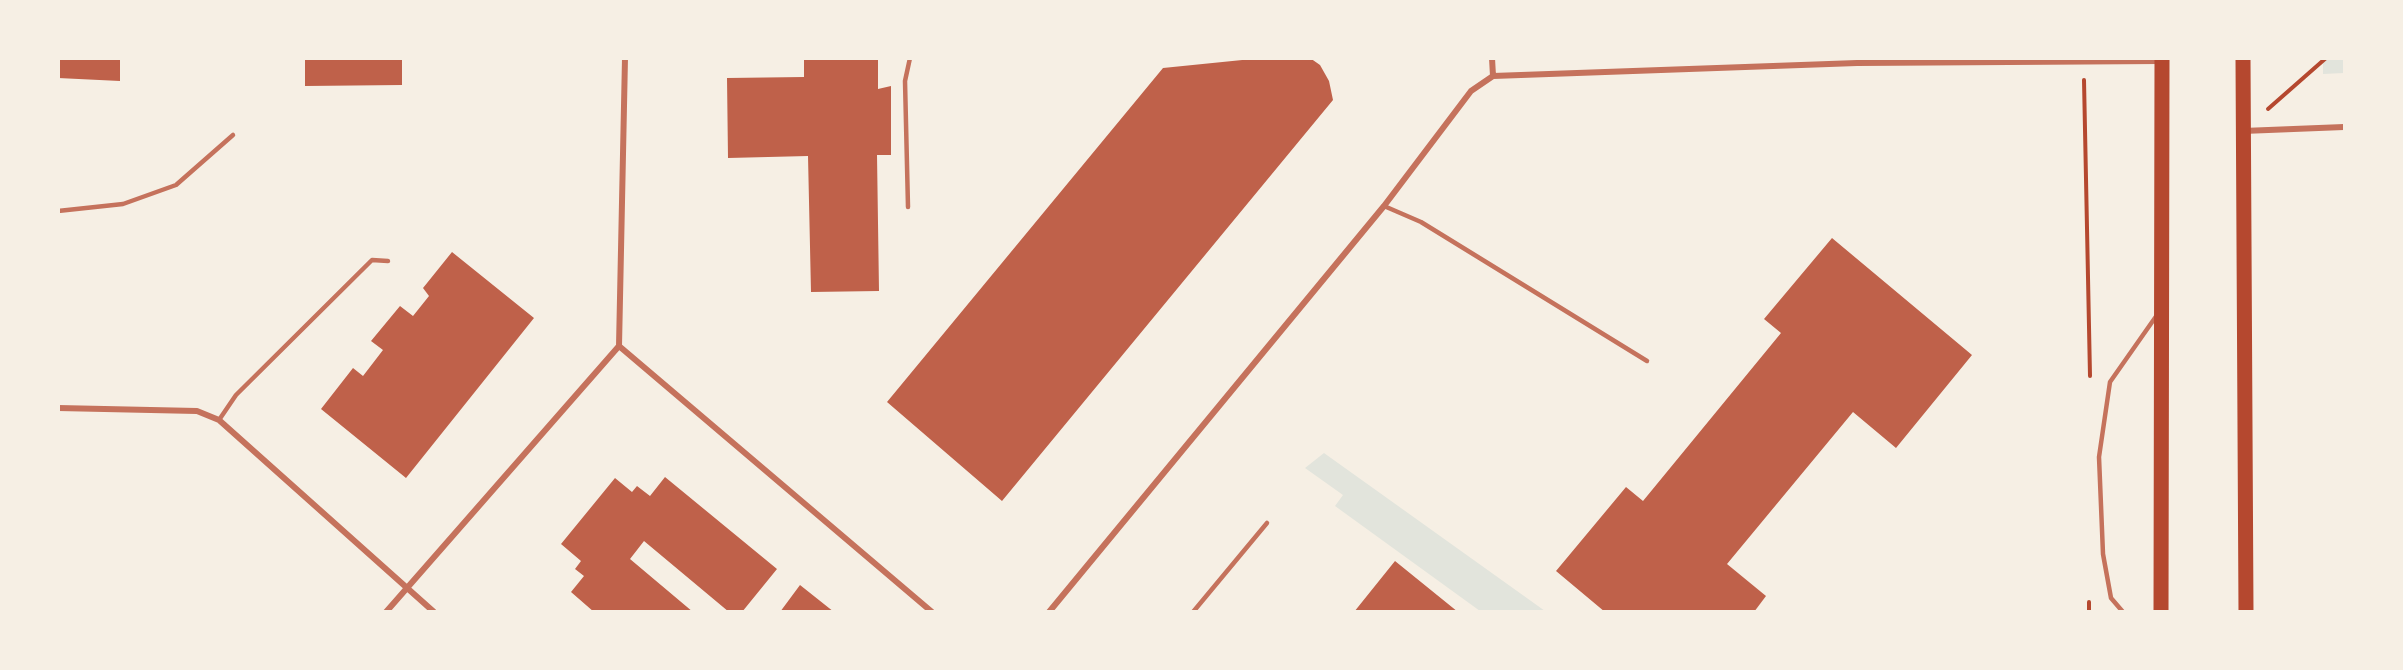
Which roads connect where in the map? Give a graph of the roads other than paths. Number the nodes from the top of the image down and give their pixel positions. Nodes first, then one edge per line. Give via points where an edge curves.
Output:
1 (625, 58) edge
2 (910, 58) edge
3 (1492, 58) edge
4 (2243, 58) edge
5 (2162, 60) edge
6 (1493, 76) junction
7 (2344, 127) edge
8 (2243, 131) junction
9 (233, 135) dead end
10 (1384, 206) junction
11 (908, 207) dead end
12 (58, 211) edge
13 (388, 261) dead end
14 (2162, 308) junction
15 (619, 346) junction
16 (1647, 361) dead end
17 (58, 408) edge
18 (219, 420) junction
19 (1267, 523) dead end
20 (405, 588) junction
21 (386, 612) edge
22 (434, 612) edge
23 (932, 612) edge
24 (1049, 612) edge
25 (1192, 612) edge
26 (2123, 612) edge
27 (2161, 612) edge
28 (2246, 612) edge

1 - 15 street
2 - 11 lane via 905,81
3 - 6 street
4 - 8 main road
5 - 6 street via 1857,63
5 - 14 main road
6 - 10 street via 1471,92
7 - 8 street
8 - 28 main road
9 - 12 lane via 176,185 123,204
10 - 16 lane via 1421,222
10 - 24 street
13 - 18 lane via 372,260 236,395
14 - 26 lane via 2110,382 2099,457 2103,554 2111,598
14 - 27 main road
15 - 20 street
15 - 23 street
17 - 18 street via 197,411
18 - 20 street
19 - 25 lane
20 - 21 street
20 - 22 street

